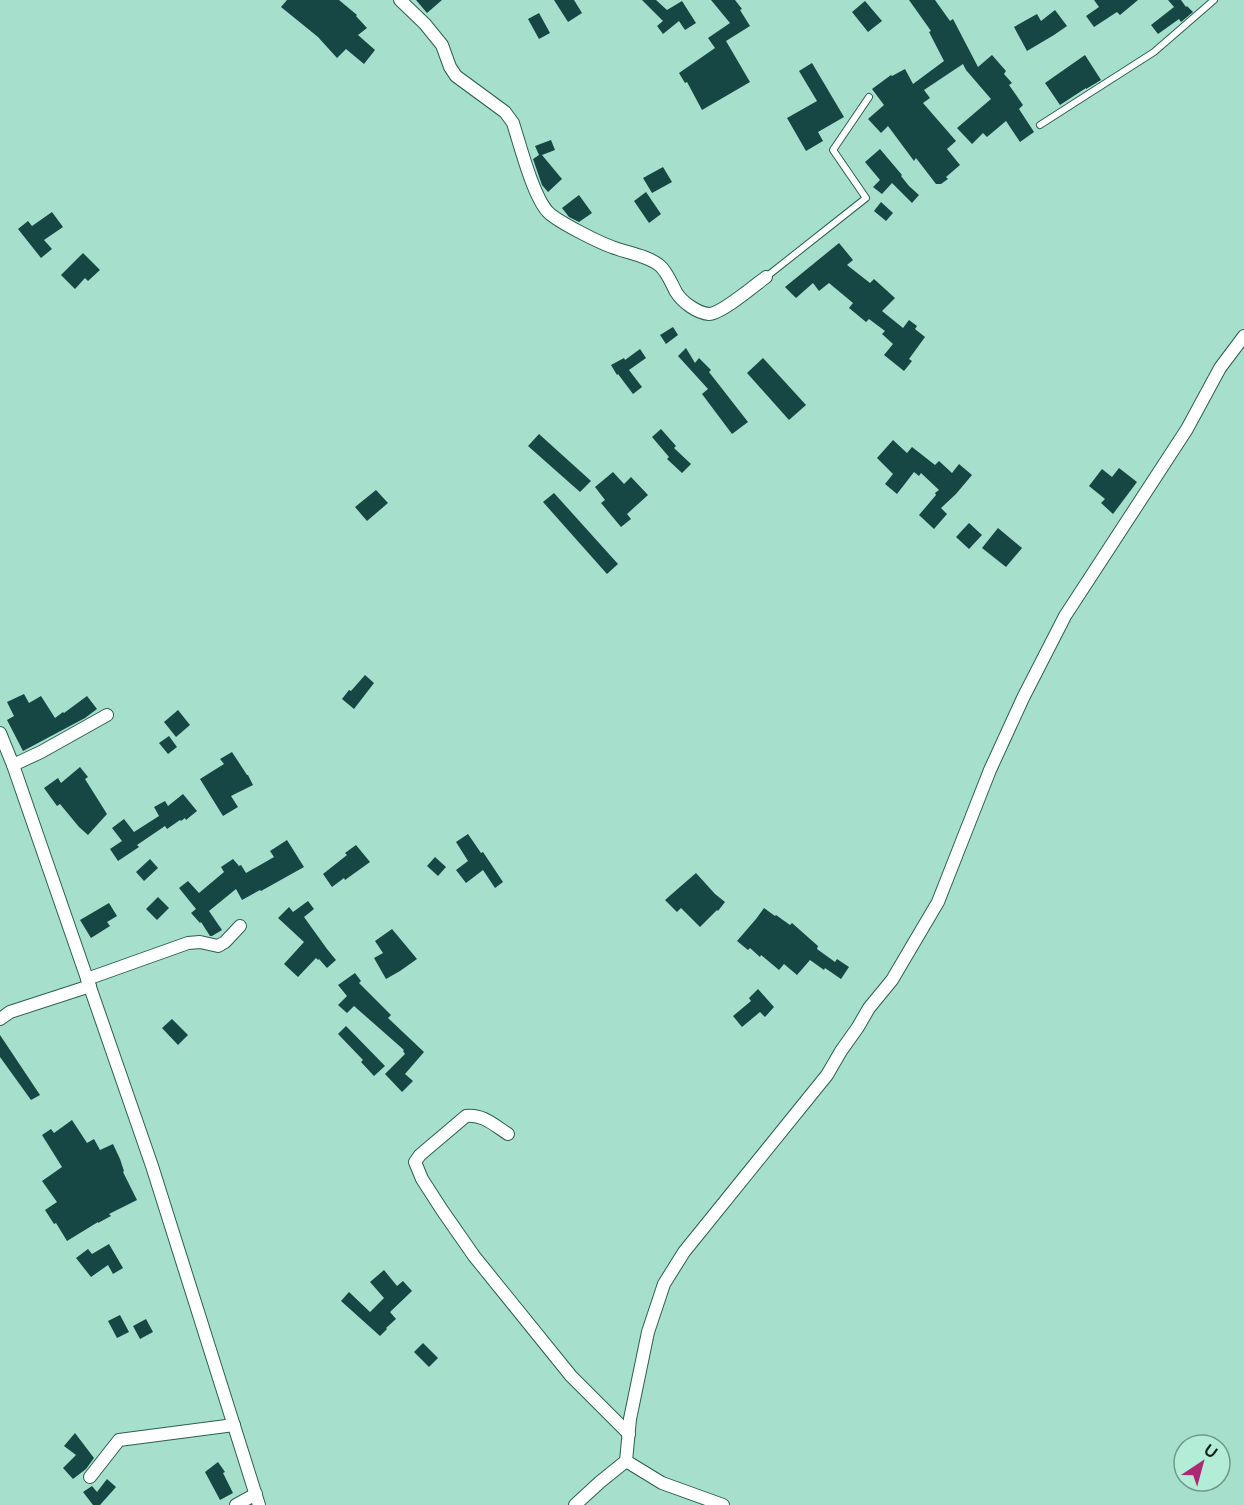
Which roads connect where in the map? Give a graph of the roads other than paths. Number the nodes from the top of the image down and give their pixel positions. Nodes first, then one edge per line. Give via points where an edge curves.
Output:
1 (400, 0) edge
2 (1214, 0) edge
3 (869, 97) dead end
4 (1040, 125) dead end
5 (766, 277) joint
6 (1244, 336) edge
7 (106, 715) dead end
8 (0, 733) edge
9 (13, 765) junction
10 (240, 926) dead end
11 (89, 983) junction
12 (0, 1019) edge
13 (508, 1134) dead end
14 (234, 1425) junction
15 (629, 1434) junction
16 (626, 1461) junction
17 (90, 1477) dead end
18 (258, 1500) edge
19 (236, 1505) edge
20 (576, 1505) edge
21 (723, 1505) edge

1 - 5 street via 442,45 456,76 509,117 540,202 556,219 658,264 677,295 706,314 722,309
2 - 4 lane via 1154,52
3 - 5 lane via 833,150 866,198
6 - 15 street via 1065,616 990,770 938,902 892,980 869,1008 827,1075 684,1252 664,1284 648,1332
7 - 9 street
8 - 9 street
9 - 11 street
10 - 11 street via 218,946 188,943
11 - 12 street
11 - 14 street
13 - 15 street via 483,1118 466,1116 420,1155 415,1162 418,1171 474,1256 537,1335 571,1376
14 - 17 street via 119,1440
14 - 18 street
15 - 16 street
16 - 20 street
16 - 21 street via 662,1483
18 - 19 street

